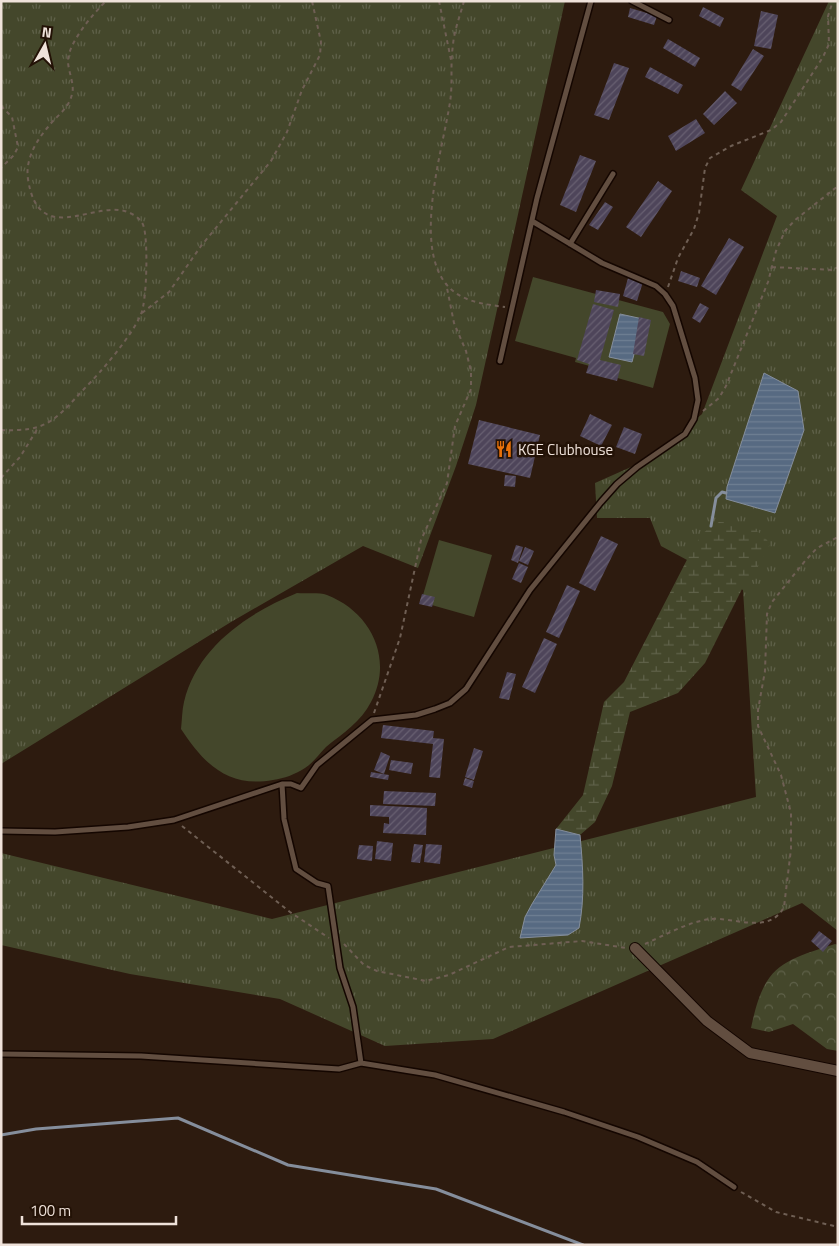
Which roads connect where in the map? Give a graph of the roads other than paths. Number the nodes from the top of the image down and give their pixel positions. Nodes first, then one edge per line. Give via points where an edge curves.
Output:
1 (591, 1) edge
2 (632, 1) edge
3 (669, 20) dead end
4 (613, 174) dead end
5 (532, 221) junction
6 (570, 244) junction
7 (500, 361) dead end
8 (282, 784) junction
9 (1, 831) edge
10 (635, 948) road end
11 (1, 1054) edge
12 (361, 1063) junction
13 (838, 1071) edge
14 (734, 1188) road end

1 - 5 lane
2 - 3 lane
4 - 6 lane
5 - 6 lane
5 - 7 lane
6 - 8 lane via 602,263 656,286 665,294 673,306 695,378 698,400 694,419 685,434 637,467 601,502 530,590 466,688 450,703 416,716 372,720 317,766 301,788
8 - 9 lane via 174,820 55,832
8 - 12 lane via 284,819 296,869 317,883 328,886 340,968 353,1007
10 - 13 street via 707,1021 750,1053
11 - 12 lane via 141,1056 338,1069
12 - 14 lane via 435,1075 564,1112 638,1137 697,1162

